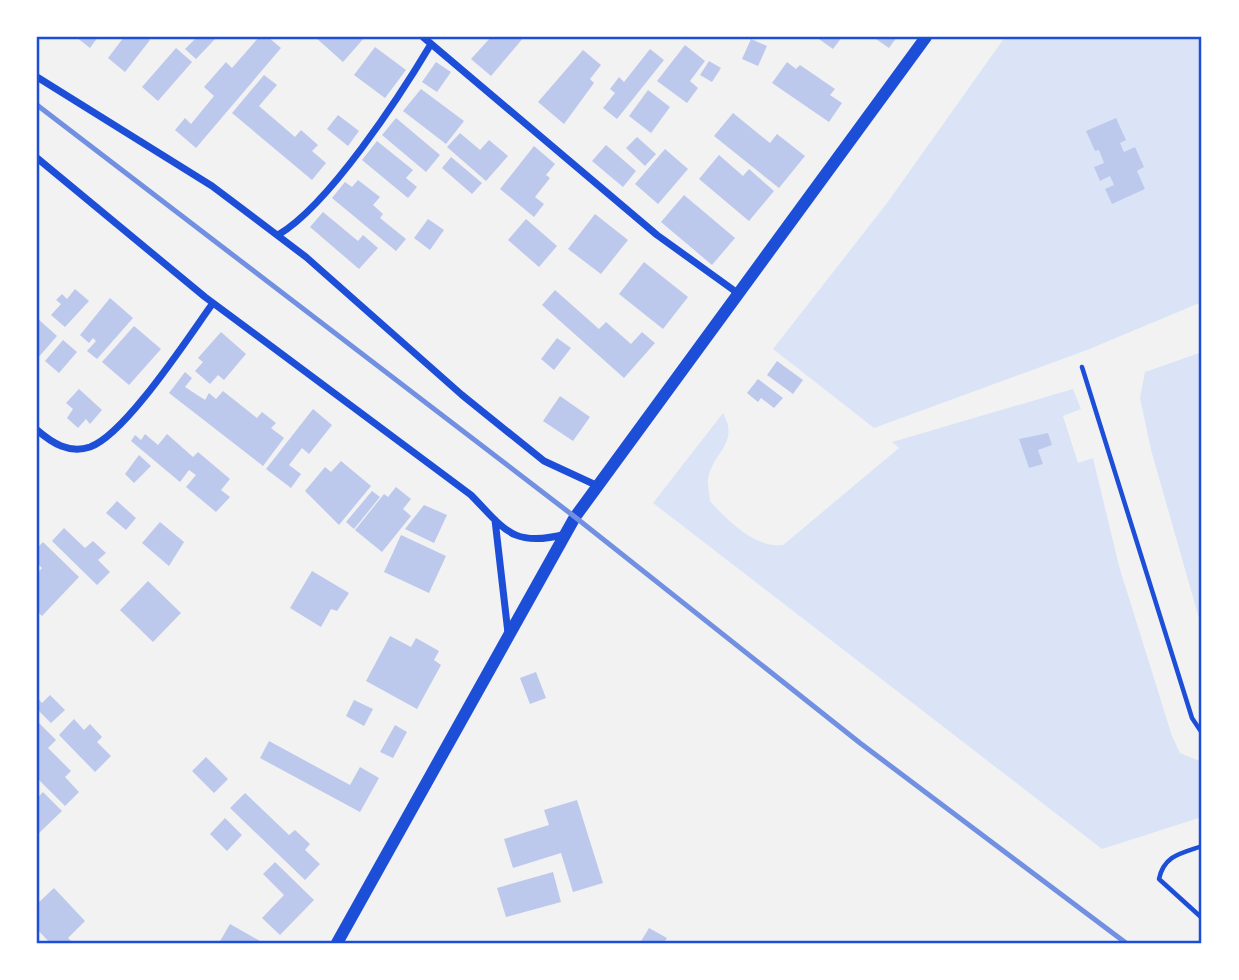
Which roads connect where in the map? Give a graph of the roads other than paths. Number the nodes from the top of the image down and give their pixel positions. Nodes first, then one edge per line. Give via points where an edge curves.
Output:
1 (423, 37) edge
2 (926, 37) edge
3 (431, 44) junction
4 (37, 77) edge
5 (37, 158) edge
6 (278, 235) junction
7 (739, 294) junction
8 (213, 303) junction
9 (37, 430) edge
10 (598, 486) junction
11 (495, 519) junction
12 (566, 534) junction
13 (508, 638) junction
14 (337, 943) edge

1 - 3 street
2 - 7 street
3 - 6 street via 405,87 324,193 302,218
3 - 7 street via 657,235
4 - 6 street via 212,186
5 - 8 street
6 - 10 street via 462,396 544,461
7 - 10 street
8 - 9 street via 105,439 72,450
8 - 11 street via 441,472
10 - 12 street
11 - 12 street via 525,540
11 - 13 street
12 - 13 street
13 - 14 street

